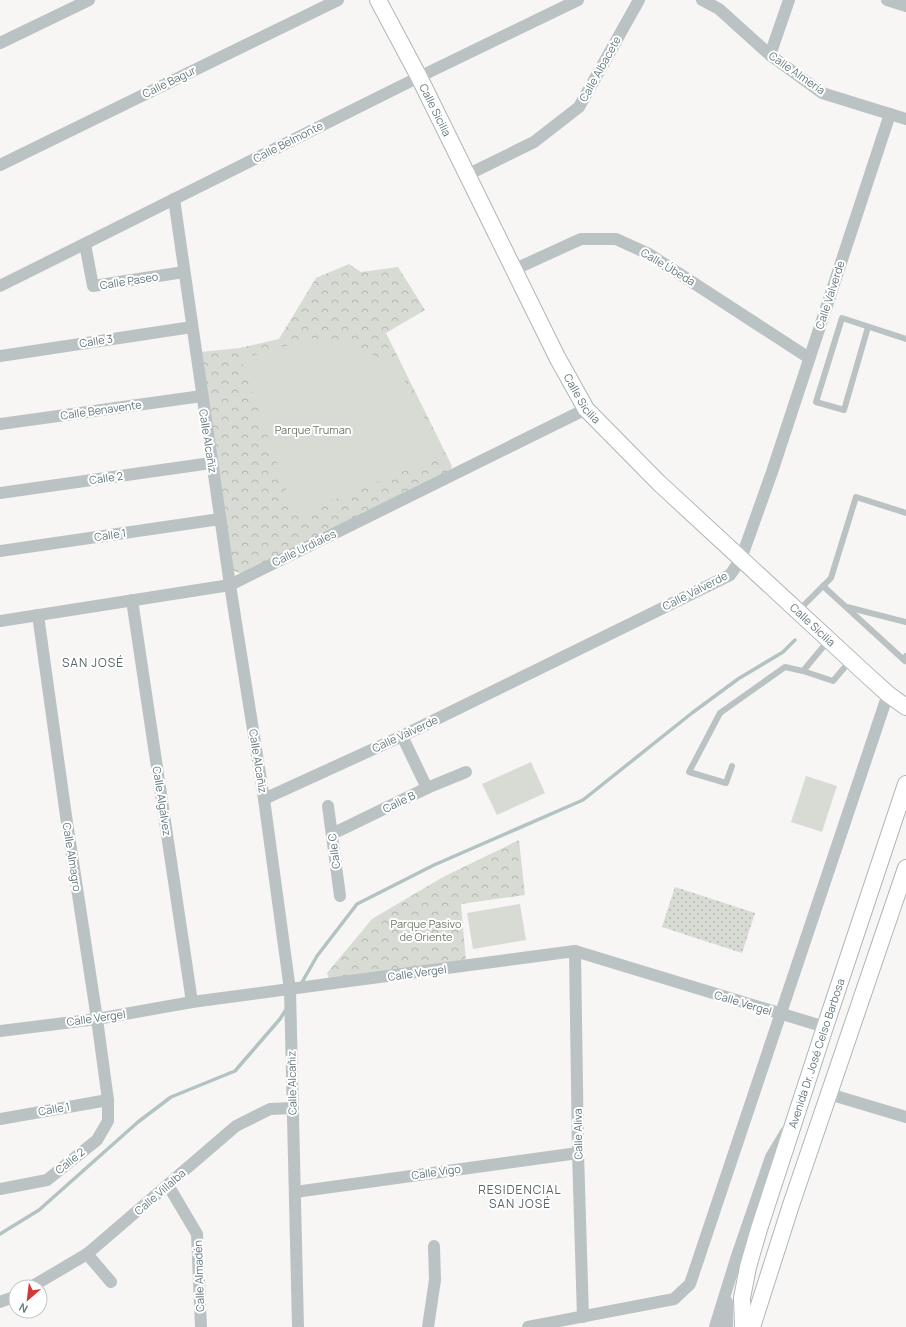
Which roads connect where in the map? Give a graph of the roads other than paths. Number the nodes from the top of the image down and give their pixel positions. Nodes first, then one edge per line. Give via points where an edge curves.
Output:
1 (89, 0) edge
2 (338, 0) edge
3 (378, 0) edge
4 (578, 0) edge
5 (638, 0) edge
6 (702, 0) edge
7 (790, 0) edge
8 (887, 0) edge
9 (906, 5) edge
10 (0, 43) edge
11 (770, 55) junction
12 (419, 77) junction
13 (890, 114) junction
14 (906, 119) edge
15 (0, 164) edge
16 (467, 175) junction
17 (174, 200) junction
18 (85, 244) junction
19 (513, 270) junction
20 (184, 272) junction
21 (0, 286) edge
22 (192, 327) junction
23 (868, 327) junction
24 (906, 339) edge
25 (0, 356) edge
26 (809, 358) junction
27 (202, 396) junction
28 (586, 410) junction
29 (0, 424) edge
30 (211, 462) junction
31 (0, 493) edge
32 (906, 513) edge
33 (220, 519) junction
34 (0, 551) edge
35 (741, 559) junction
36 (230, 585) junction
37 (823, 586) junction
38 (132, 600) junction
39 (846, 607) junction
40 (798, 612) junction
41 (38, 615) junction
42 (0, 621) edge
43 (906, 622) edge
44 (829, 640) junction
45 (906, 656) edge
46 (851, 660) junction
47 (803, 670) junction
48 (888, 694) junction
49 (906, 706) edge
50 (402, 736) junction
51 (732, 766) dead end
52 (466, 772) dead end
53 (906, 784) edge
54 (427, 788) junction
55 (264, 799) junction
56 (328, 806) dead end
57 (332, 834) junction
58 (906, 868) edge
59 (340, 896) dead end
60 (575, 952) junction
61 (290, 990) junction
62 (192, 1002) junction
63 (781, 1014) junction
64 (97, 1019) junction
65 (825, 1027) junction
66 (0, 1031) edge
67 (829, 1094) junction
68 (108, 1100) junction
69 (293, 1108) junction
70 (906, 1117) edge
71 (0, 1118) edge
72 (795, 1118) junction
73 (578, 1153) junction
74 (168, 1185) junction
75 (0, 1189) edge
76 (294, 1192) junction
77 (434, 1246) dead end
78 (87, 1254) junction
79 (45, 1279) edge
80 (111, 1282) dead end
81 (727, 1293) junction
82 (583, 1317) junction
83 (201, 1327) edge
84 (298, 1327) edge
85 (428, 1327) edge
86 (528, 1327) edge
87 (715, 1327) edge
88 (727, 1327) edge
89 (742, 1327) edge
90 (752, 1327) edge

1 - 10 street
2 - 15 street, Calle Bagur
3 - 12 main road, Calle Sicilia
4 - 12 street, Calle Belmonte
5 - 16 street, Calle Albacete via 579,107 534,142
6 - 11 street, Calle Almería via 719,9
7 - 11 street
8 - 9 street
11 - 13 street, Calle Almería via 822,92
12 - 16 main road, Calle Sicilia
12 - 17 street, Calle Belmonte
13 - 14 street, Calle Almería
13 - 26 street, Calle Valverde
16 - 19 main road, Calle Sicilia
17 - 18 street, Calle Belmonte
17 - 20 street, Calle Alcañiz
18 - 20 street, Calle Paseo via 93,286
18 - 21 street, Calle Belmonte
19 - 26 street, Calle Úbeda via 581,239 616,239 649,254
19 - 28 main road, Calle Sicilia
20 - 22 street, Calle Alcañiz
22 - 25 street, Calle 3
22 - 27 street, Calle Alcañiz
23 - 23 lane via 842,318 816,402 844,410
23 - 24 lane
26 - 35 street, Calle Valverde
27 - 29 street, Calle Benavente
27 - 30 street, Calle Alcañiz
28 - 35 main road, Calle Sicilia via 659,484
28 - 36 street, Calle Urdiales
30 - 31 street, Calle 2
30 - 33 street, Calle Alcañiz
32 - 37 lane via 856,497 831,578
33 - 34 street, Calle 1
33 - 36 street, Calle Alcañiz
35 - 40 main road, Calle Sicilia
35 - 50 street, Calle Valverde via 730,575
36 - 38 street, Calle Urdiales
36 - 55 street, Calle Alcañiz
37 - 39 lane
37 - 40 lane
38 - 41 street, Calle Urdiales
38 - 62 street, Calle Algálvez
39 - 43 lane
39 - 45 lane via 904,661
40 - 44 main road, Calle Sicilia
41 - 42 street, Calle Urdiales
41 - 64 street, Calle Almagro
44 - 46 main road, Calle Sicilia
44 - 47 lane
46 - 47 lane via 833,681
46 - 48 main road, Calle Sicilia
47 - 51 lane via 785,667 720,713 689,772 726,783
48 - 49 main road, Calle Sicilia
48 - 63 street
50 - 54 street
50 - 55 street, Calle Valverde
52 - 54 street, Calle B
53 - 65 main road, Avenida Dr. José Celso Barbosa
54 - 57 street, Calle B
55 - 61 street, Calle Alcañiz
56 - 57 street, Calle C
57 - 59 street, Calle C
58 - 67 main road
60 - 61 street, Calle Vergel
60 - 63 street, Calle Vergel
60 - 73 street, Calle Aliva
61 - 62 street, Calle Vergel
61 - 69 street, Calle Alcañiz
62 - 64 street, Calle Vergel
63 - 65 street, Calle Vergel
63 - 82 street via 690,1284 674,1299
64 - 66 street, Calle Vergel
64 - 68 street, Calle Almagro
65 - 72 main road, Avenida Dr. José Celso Barbosa
67 - 70 street
67 - 90 main road
68 - 71 street, Calle 1
68 - 75 street, Calle 2 via 108,1121 97,1140 47,1180
69 - 74 street, Calle Villalba via 270,1109 236,1126
69 - 76 street, Calle Alcañiz
72 - 81 street via 771,1157
72 - 89 main road, Avenida Dr. José Celso Barbosa via 748,1267 742,1298
73 - 76 street, Calle Vigo
73 - 82 street, Calle Aliva
74 - 78 street, Calle Villalba
74 - 83 street, Calle Almadén via 197,1234
76 - 84 street, Calle Alcañiz
77 - 85 street via 435,1280
78 - 79 street, Calle Villalba
78 - 80 street
81 - 87 street
81 - 88 street
82 - 86 street

